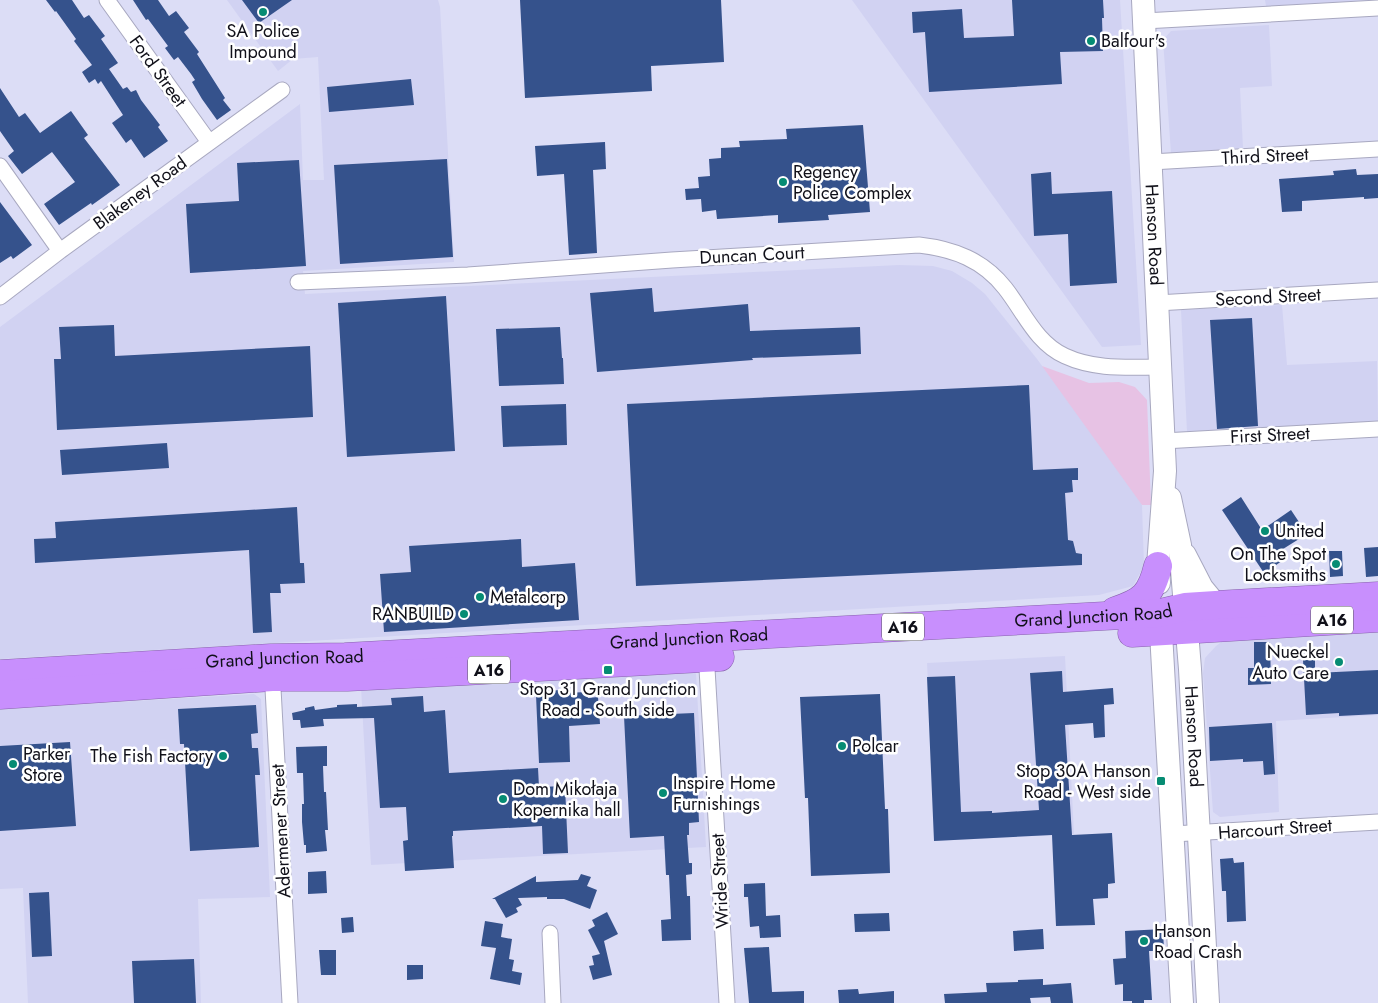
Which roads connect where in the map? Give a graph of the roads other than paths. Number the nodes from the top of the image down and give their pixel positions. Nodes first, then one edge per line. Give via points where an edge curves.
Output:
1 (106, 0) edge
2 (1378, 8) edge
3 (1144, 11) edge
4 (282, 90) dead end
5 (209, 142) junction
6 (1378, 149) edge
7 (1151, 162) junction
8 (0, 166) edge
9 (60, 251) junction
10 (298, 282) dead end
11 (1378, 290) edge
12 (0, 297) edge
13 (1157, 303) junction
14 (1160, 367) junction
15 (1378, 429) edge
16 (1163, 441) junction
17 (1164, 471) junction
18 (1180, 545) junction
19 (1158, 566) junction
20 (1378, 596) edge
21 (1216, 605) junction
22 (1102, 616) junction
23 (1378, 618) edge
24 (1173, 620) junction
25 (1127, 633) junction
26 (706, 648) junction
27 (271, 668) junction
28 (0, 674) edge
29 (1164, 684) junction
30 (0, 695) edge
31 (1378, 822) edge
32 (1173, 834) junction
33 (1199, 834) junction
34 (550, 933) dead end
35 (290, 1003) edge
36 (553, 1003) edge
37 (727, 1003) edge
38 (1182, 1003) edge
39 (1208, 1003) edge

1 - 5 street, Ford Street
2 - 3 street
3 - 7 main road, Hanson Road
4 - 5 street, Blakeney Road
5 - 9 street, Blakeney Road
6 - 7 street, Third Street
7 - 13 main road, Hanson Road
8 - 9 street
9 - 12 street, Blakeney Road
10 - 14 street, Duncan Court via 468,275 682,259 933,246 966,256 996,277 1041,339 1064,356 1087,364 1112,367
11 - 13 street, Second Street
13 - 14 main road, Hanson Road
14 - 16 main road, Hanson Road
15 - 16 street, First Street
16 - 17 main road, Hanson Road
17 - 18 main road, Hanson Road
17 - 19 main road, Hanson Road
18 - 21 main road via 1202,588
18 - 24 main road, Hanson Road
19 - 22 highway via 1147,594 1132,606
19 - 24 main road, Hanson Road
20 - 21 highway, Grand Junction Road / A16
21 - 24 highway, Grand Junction Road / A16
22 - 24 highway, Grand Junction Road / A16
22 - 26 highway, Grand Junction Road / A16
23 - 24 highway, Grand Junction Road / A16
24 - 25 highway, Grand Junction Road / A16
24 - 29 main road, Hanson Road
24 - 33 main road, Hanson Road
25 - 26 highway, Grand Junction Road / A16
25 - 29 main road via 1141,638 1157,653
26 - 27 highway, Grand Junction Road / A16 via 446,672 347,677
26 - 37 street, Wride Street
27 - 28 highway, Grand Junction Road / A16
27 - 30 highway, Grand Junction Road / A16
27 - 35 street, Adermener Street
29 - 32 main road, Hanson Road
31 - 33 street, Harcourt Street
32 - 33 street, Harcourt Street
32 - 38 main road, Hanson Road
33 - 39 main road, Hanson Road
34 - 36 street

